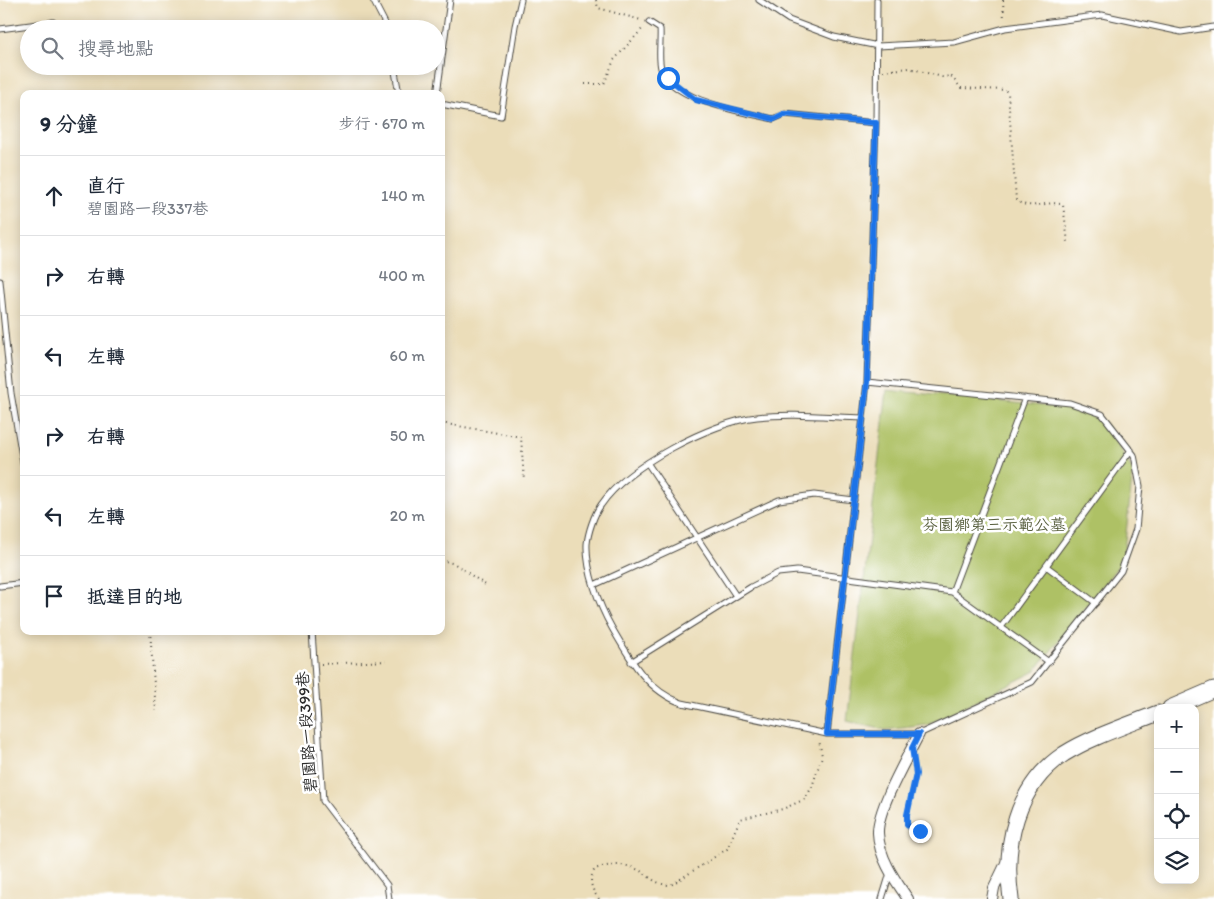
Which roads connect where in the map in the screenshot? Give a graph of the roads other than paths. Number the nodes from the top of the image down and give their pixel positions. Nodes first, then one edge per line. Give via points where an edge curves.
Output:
1 (373, 0) edge
2 (450, 0) edge
3 (521, 0) edge
4 (759, 0) edge
5 (877, 0) edge
6 (383, 20) edge
7 (648, 22) road end
8 (20, 26) edge
9 (1214, 27) edge
10 (0, 29) edge
11 (445, 36) edge
12 (878, 46) junction
13 (396, 75) edge
14 (440, 75) edge
15 (398, 90) edge
16 (438, 90) edge
17 (445, 105) edge
18 (876, 123) junction
19 (0, 281) edge
20 (867, 382) junction
21 (1025, 398) junction
22 (863, 418) junction
23 (20, 445) edge
24 (1131, 450) junction
25 (648, 464) junction
26 (854, 500) junction
27 (697, 538) junction
28 (1046, 566) junction
29 (844, 576) junction
30 (20, 584) edge
31 (594, 585) junction
32 (0, 586) edge
33 (952, 592) junction
34 (736, 596) junction
35 (1096, 602) junction
36 (1002, 626) junction
37 (312, 635) edge
38 (631, 662) junction
39 (1049, 662) junction
40 (1214, 690) edge
41 (1180, 704) edge
42 (1154, 715) edge
43 (827, 734) junction
44 (919, 734) junction
45 (1008, 858) junction
46 (890, 872) junction
47 (389, 899) edge
48 (882, 899) edge
49 (908, 899) edge
50 (992, 899) edge
51 (1011, 899) edge

1 - 6 lane
2 - 11 lane
3 - 17 lane via 501,116
4 - 12 lane via 798,23 834,37
5 - 12 lane
7 - 18 lane via 660,29 661,68 668,78 696,100 774,119 785,114
8 - 10 lane
9 - 12 lane via 1181,32 1102,15 1005,28 954,42
12 - 18 lane
13 - 15 lane
14 - 16 lane
18 - 20 lane
19 - 23 lane via 11,393
20 - 21 lane
20 - 22 lane
21 - 24 lane via 1070,403 1102,414
21 - 33 lane
22 - 25 lane via 756,417 711,428
22 - 26 lane
24 - 28 lane
24 - 35 lane via 1140,486 1136,529 1121,571
25 - 27 lane
25 - 31 lane via 621,484 601,505 587,544
26 - 27 lane via 814,495 779,500
26 - 29 lane
27 - 31 lane
27 - 34 lane
28 - 35 lane
28 - 36 lane
29 - 33 lane
29 - 34 lane via 788,571
29 - 43 lane
30 - 32 lane
31 - 38 lane via 607,620
33 - 36 lane
34 - 38 lane
35 - 39 lane
36 - 39 lane
37 - 47 lane, 碧園路一段399巷 via 323,801 387,886
38 - 43 lane via 666,698
39 - 44 lane via 1032,682
40 - 41 main road
42 - 45 main road via 1065,754 1044,770 1021,803
43 - 44 lane
44 - 46 street via 883,809 877,832
45 - 50 street
45 - 51 main road
46 - 48 lane
46 - 49 street

